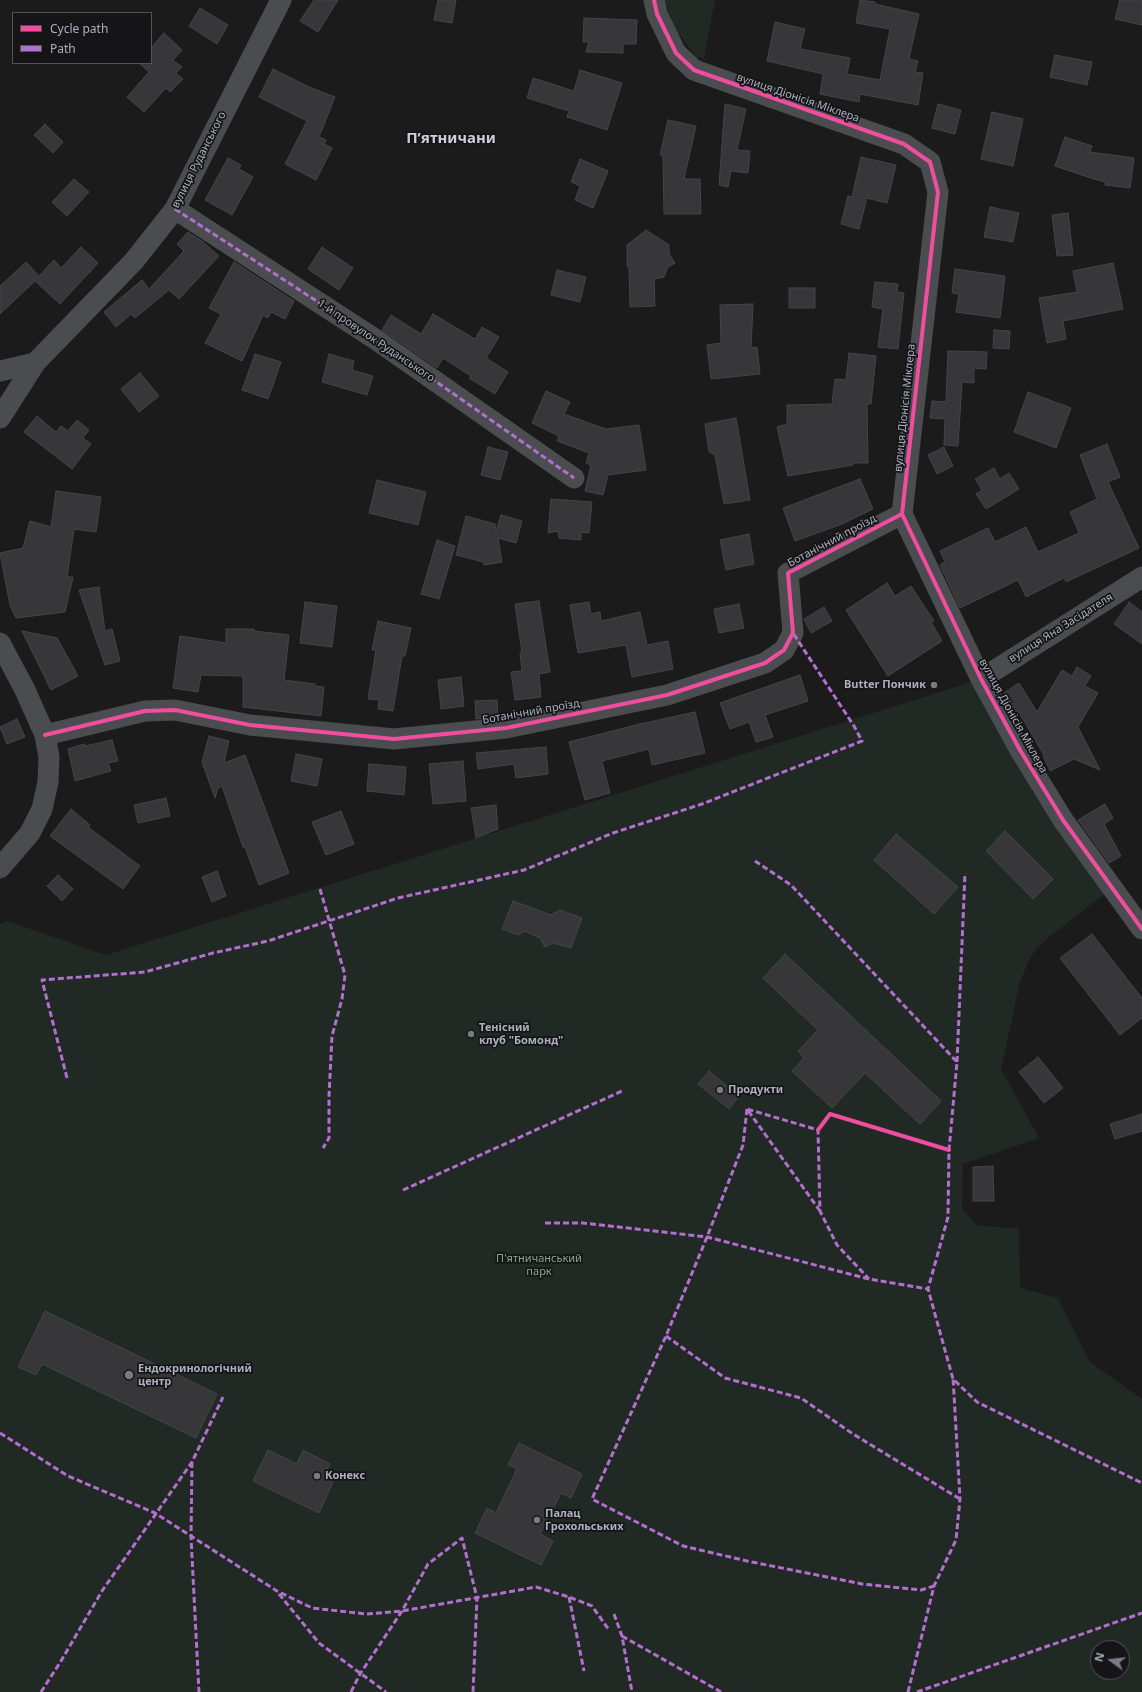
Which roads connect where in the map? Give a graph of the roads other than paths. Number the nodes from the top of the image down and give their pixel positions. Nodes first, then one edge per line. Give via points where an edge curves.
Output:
1 (281, 0) edge
2 (654, 0) edge
3 (175, 209) junction
4 (35, 363) junction
5 (0, 371) edge
6 (0, 418) edge
7 (574, 478) dead end
8 (902, 514) junction
9 (1142, 577) edge
10 (0, 643) edge
11 (981, 679) junction
12 (44, 735) junction
13 (0, 868) edge
14 (1142, 929) edge

1 - 3 street, вулиця Руданського
2 - 8 street, вулиця Діонісія Міклера via 676,53 694,70 904,144 930,162 938,192
3 - 4 street, вулиця Руданського via 134,261
3 - 7 street, 1-й провулок Руданського via 375,339
4 - 5 street
4 - 6 street, вулиця Руданського
8 - 11 street, вулиця Діонісія Міклера
8 - 12 street, Ботанічний проїзд via 788,573 793,633 784,650 765,663 667,695 506,728 394,739 250,725 175,710 145,711
9 - 11 street, вулиця Яна Засідателя
10 - 12 street via 25,690
11 - 14 street, вулиця Діонісія Міклера via 1048,797
12 - 13 street via 49,757 48,782 42,808 30,834

